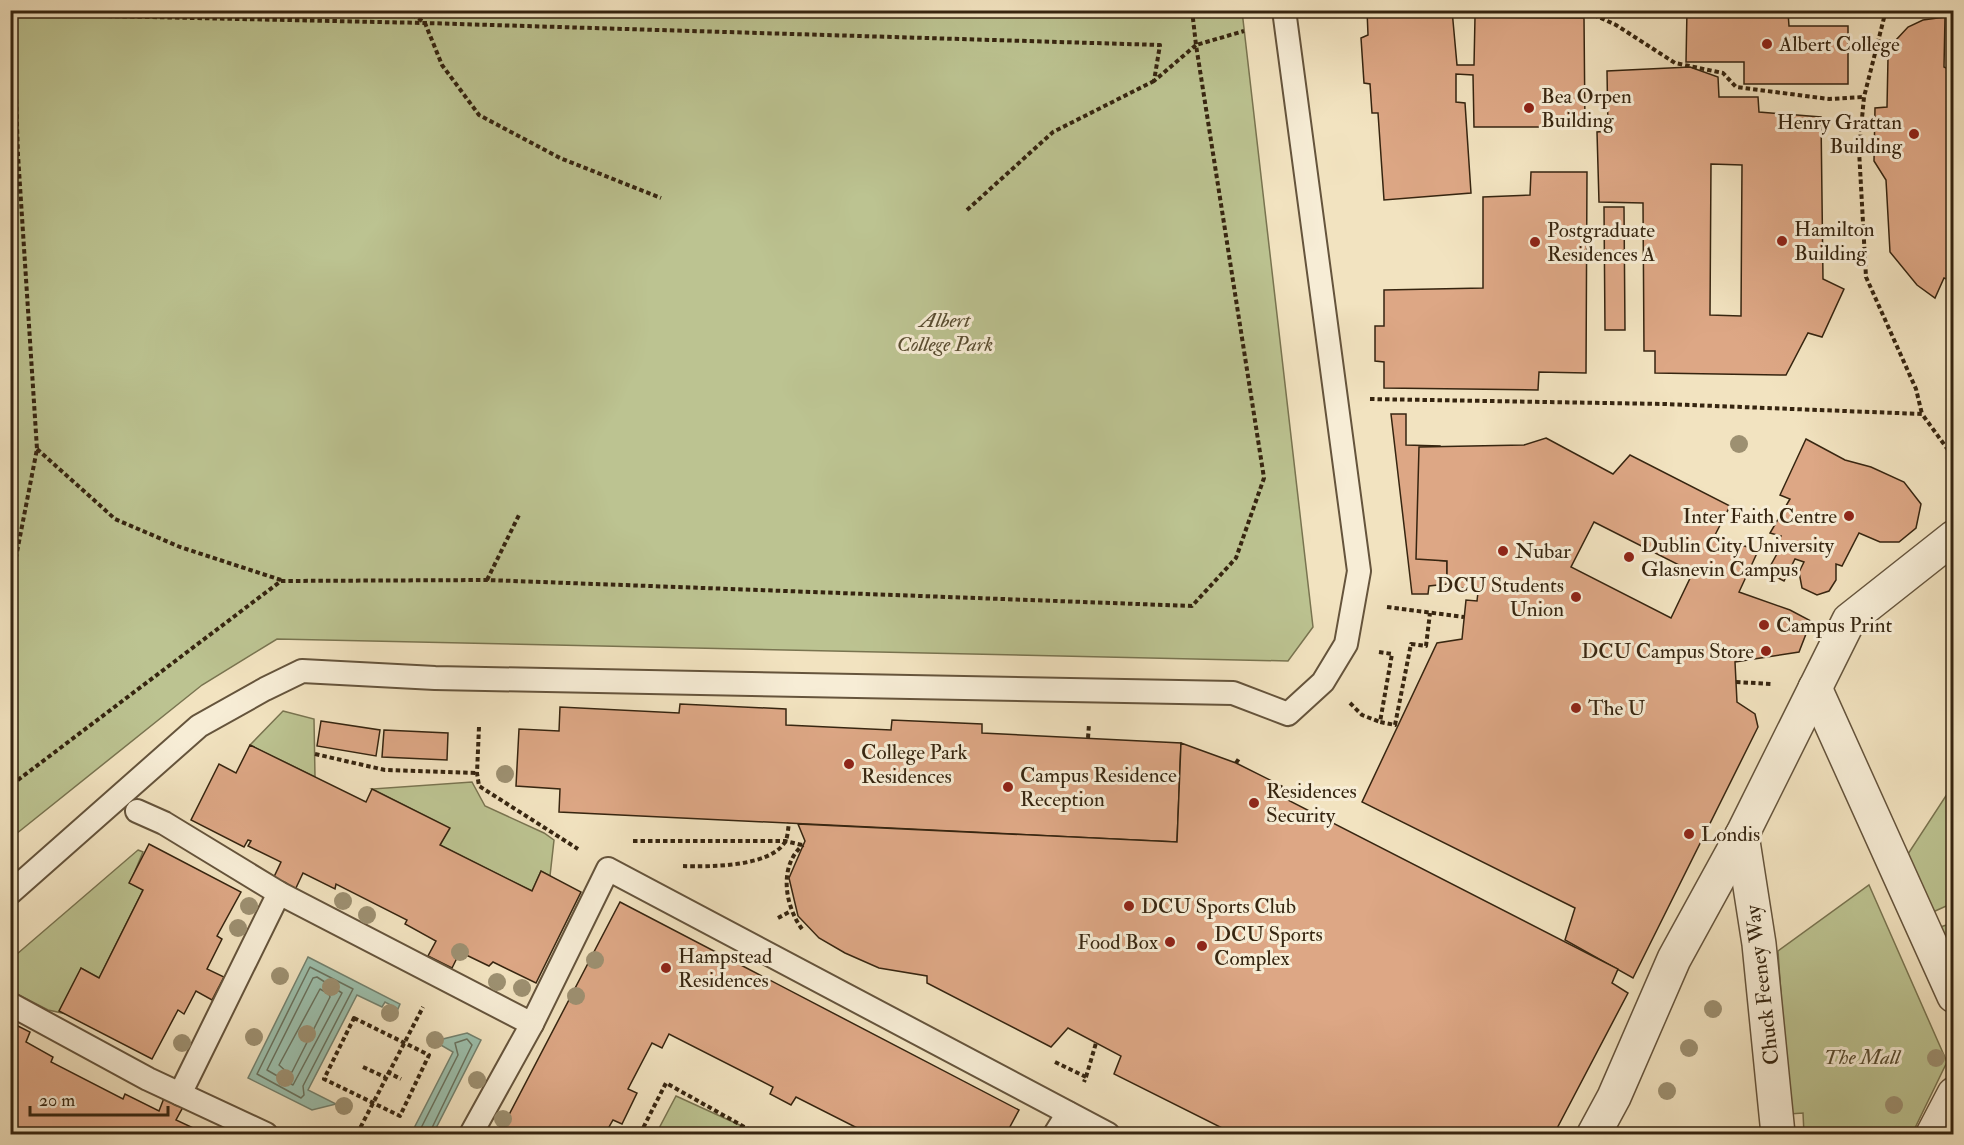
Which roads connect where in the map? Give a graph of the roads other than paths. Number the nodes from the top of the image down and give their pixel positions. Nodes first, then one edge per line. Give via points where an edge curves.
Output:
1 (1284, 10) edge
2 (1953, 537) edge
3 (1815, 688) junction
4 (137, 811) dead end
5 (1742, 835) junction
6 (10, 893) edge
7 (279, 893) junction
8 (1953, 996) edge
9 (10, 1004) edge
10 (532, 1024) junction
11 (180, 1094) junction
12 (1953, 1094) edge
13 (1068, 1113) junction
14 (267, 1134) edge
15 (471, 1134) edge
16 (1055, 1134) edge
17 (1108, 1134) edge
18 (1594, 1134) edge
19 (1778, 1134) edge
20 (1933, 1134) edge

1 - 6 lane via 1359,571 1346,644 1323,682 1288,714 1233,693 435,678 302,671 199,726
2 - 3 street via 1849,620
3 - 5 street
3 - 8 street
4 - 7 lane via 164,823
5 - 18 street via 1674,959
5 - 19 street, Chuck Feeney Way via 1760,944
7 - 10 lane
7 - 11 lane
9 - 11 lane
10 - 13 lane via 608,869
10 - 15 lane
11 - 14 lane
12 - 20 street
13 - 16 lane
13 - 17 lane

